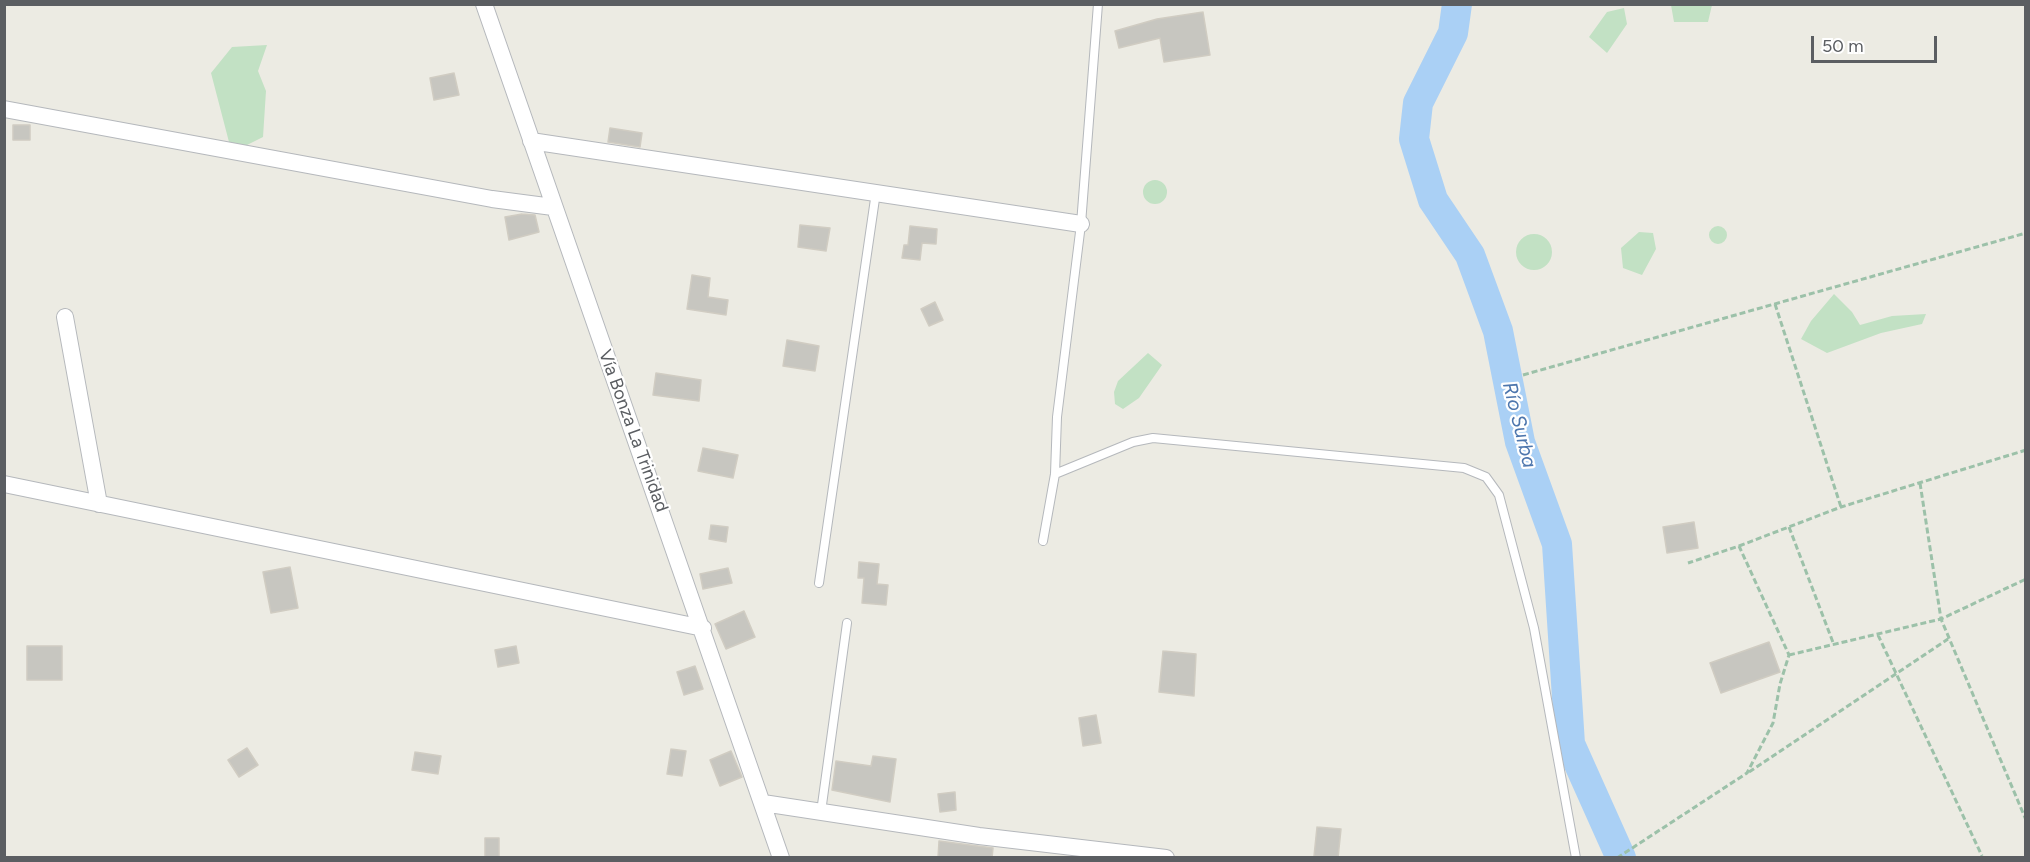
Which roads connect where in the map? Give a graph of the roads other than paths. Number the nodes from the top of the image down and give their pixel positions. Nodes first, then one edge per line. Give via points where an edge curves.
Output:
1 (484, 4) edge
2 (1098, 4) edge
3 (4, 109) edge
4 (531, 141) junction
5 (876, 191) junction
6 (553, 207) junction
7 (1082, 224) junction
8 (65, 317) dead end
9 (1055, 474) junction
10 (4, 484) edge
11 (99, 504) junction
12 (1043, 541) dead end
13 (819, 583) dead end
14 (847, 623) dead end
15 (703, 628) junction
16 (763, 803) junction
17 (821, 812) junction
18 (781, 858) edge
19 (1166, 858) edge
20 (1576, 858) edge

1 - 4 street, Vía Bonza La Trinidad
2 - 7 lane
3 - 6 street
4 - 5 street
4 - 6 street, Vía Bonza La Trinidad
5 - 7 street
5 - 13 lane
6 - 15 street, Vía Bonza La Trinidad
7 - 9 lane via 1057,417
8 - 11 street
9 - 12 lane
9 - 20 lane via 1132,442 1153,438 1464,468 1486,477 1499,495 1534,628
10 - 11 street
11 - 15 street
14 - 17 lane
15 - 16 street, Vía Bonza La Trinidad
16 - 17 street
16 - 18 street, Vía Bonza La Trinidad
17 - 19 street

